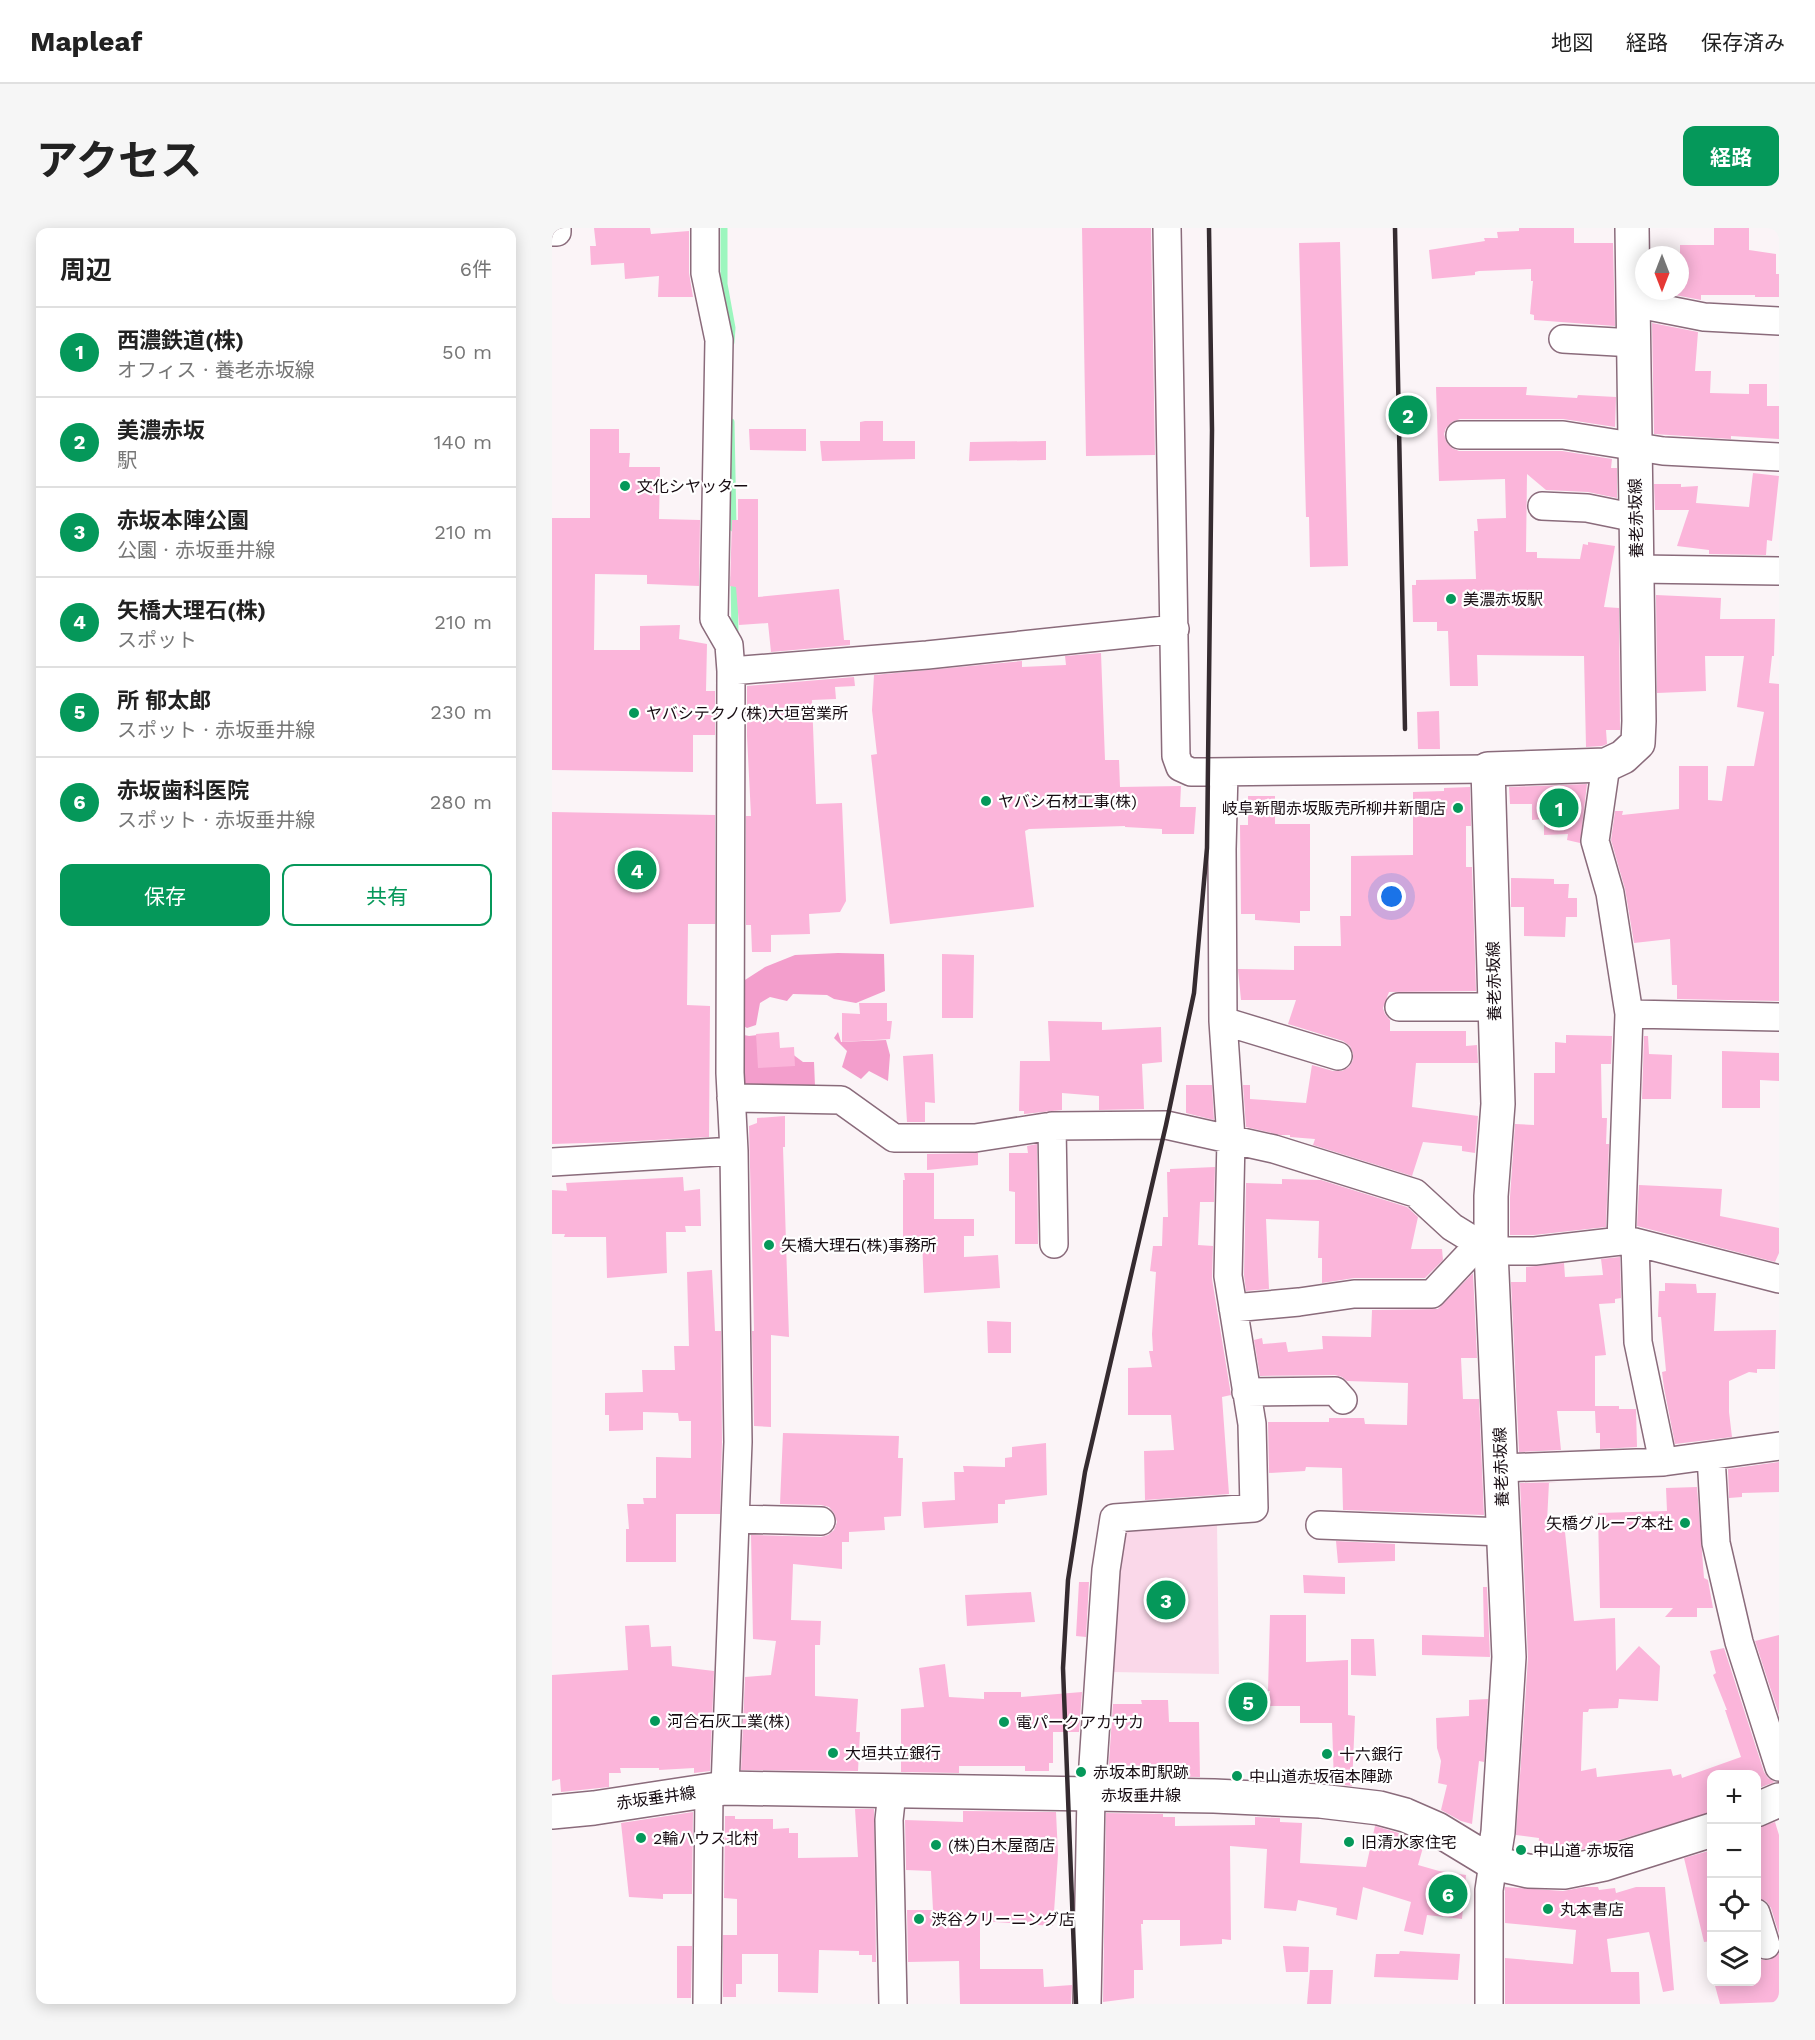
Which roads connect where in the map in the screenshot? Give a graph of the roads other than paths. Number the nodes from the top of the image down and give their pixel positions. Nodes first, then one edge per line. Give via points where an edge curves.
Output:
1 (557, 228) edge
2 (705, 228) edge
3 (1167, 228) edge
4 (1632, 228) edge
5 (552, 232) edge
6 (1633, 303) junction
7 (1779, 321) edge
8 (1563, 339) dead end
9 (1634, 343) junction
10 (1460, 435) dead end
11 (1635, 447) junction
12 (1779, 457) edge
13 (1542, 507) dead end
14 (1636, 518) junction
15 (1637, 569) junction
16 (1779, 571) edge
17 (1175, 629) junction
18 (731, 671) junction
19 (1606, 765) junction
20 (1488, 769) junction
21 (1224, 772) junction
22 (1495, 1006) junction
23 (1399, 1007) dead end
24 (1629, 1014) junction
25 (1779, 1017) edge
26 (1223, 1021) junction
27 (1338, 1056) dead end
28 (731, 1098) junction
29 (1052, 1126) junction
30 (1231, 1139) junction
31 (734, 1151) junction
32 (552, 1162) edge
33 (1628, 1242) junction
34 (1054, 1244) dead end
35 (1485, 1247) junction
36 (1777, 1273) edge
37 (1233, 1308) junction
38 (1246, 1392) junction
39 (1343, 1400) dead end
40 (1779, 1446) edge
41 (1711, 1456) junction
42 (1663, 1462) junction
43 (1501, 1468) junction
44 (736, 1519) junction
45 (821, 1521) dead end
46 (1320, 1525) dead end
47 (1504, 1532) junction
48 (1779, 1767) edge
49 (717, 1789) junction
50 (892, 1792) junction
51 (1091, 1795) junction
52 (1779, 1800) edge
53 (1761, 1808) edge
54 (552, 1812) edge
55 (1707, 1832) edge
56 (1493, 1863) junction
57 (1761, 1929) edge
58 (1766, 1945) dead end
59 (707, 2004) edge
60 (893, 2004) edge
61 (1087, 2004) edge
62 (1489, 2004) edge

1 - 5 street via 557,232
2 - 18 street via 705,273 719,340 714,619 729,645
3 - 17 street
4 - 6 main road, 養老赤坂線
6 - 7 street via 1704,317
6 - 9 main road, 養老赤坂線
8 - 9 street
9 - 11 main road, 養老赤坂線
10 - 11 street via 1563,435
11 - 12 street via 1663,452
11 - 14 main road, 養老赤坂線
13 - 14 street via 1587,508
14 - 15 main road, 養老赤坂線
15 - 16 street
15 - 19 main road, 養老赤坂線 via 1638,743 1623,757
17 - 18 street
17 - 21 street via 1176,756 1180,767 1191,772
18 - 28 street
19 - 20 main road, 養老赤坂線
19 - 24 street via 1595,841 1610,893
20 - 21 street
20 - 22 main road, 養老赤坂線
21 - 26 street
22 - 23 street
22 - 35 main road, 養老赤坂線 via 1498,1104
24 - 25 street
24 - 33 street
26 - 27 street
26 - 30 street
28 - 29 street via 841,1100 894,1138 975,1138
28 - 31 street
29 - 30 street via 1166,1125
29 - 34 street
30 - 35 street via 1415,1193 1452,1227
30 - 37 street via 1228,1276
31 - 32 street
31 - 44 street
33 - 35 street via 1535,1251
33 - 36 street
33 - 42 street via 1638,1341
35 - 37 street via 1432,1294 1354,1294
35 - 43 main road, 養老赤坂線
37 - 38 street
38 - 39 street via 1335,1391
38 - 51 street via 1252,1424 1254,1508 1114,1518 1106,1569
40 - 41 street
41 - 42 street
41 - 48 street via 1716,1543 1739,1642
42 - 43 street
43 - 47 main road, 養老赤坂線
44 - 45 street
44 - 49 street
46 - 47 street
47 - 56 main road, 養老赤坂線 via 1509,1657
49 - 50 main road, 赤坂垂井線
49 - 54 main road, 赤坂垂井線
49 - 59 street
50 - 51 main road, 赤坂垂井線
50 - 60 street via 889,1820
51 - 56 main road, 赤坂垂井線 via 1214,1796 1379,1808 1437,1830
51 - 61 street
52 - 53 main road
55 - 56 main road, 赤坂垂井線 via 1604,1864 1564,1872 1528,1871
56 - 62 street via 1489,1890
57 - 58 street

